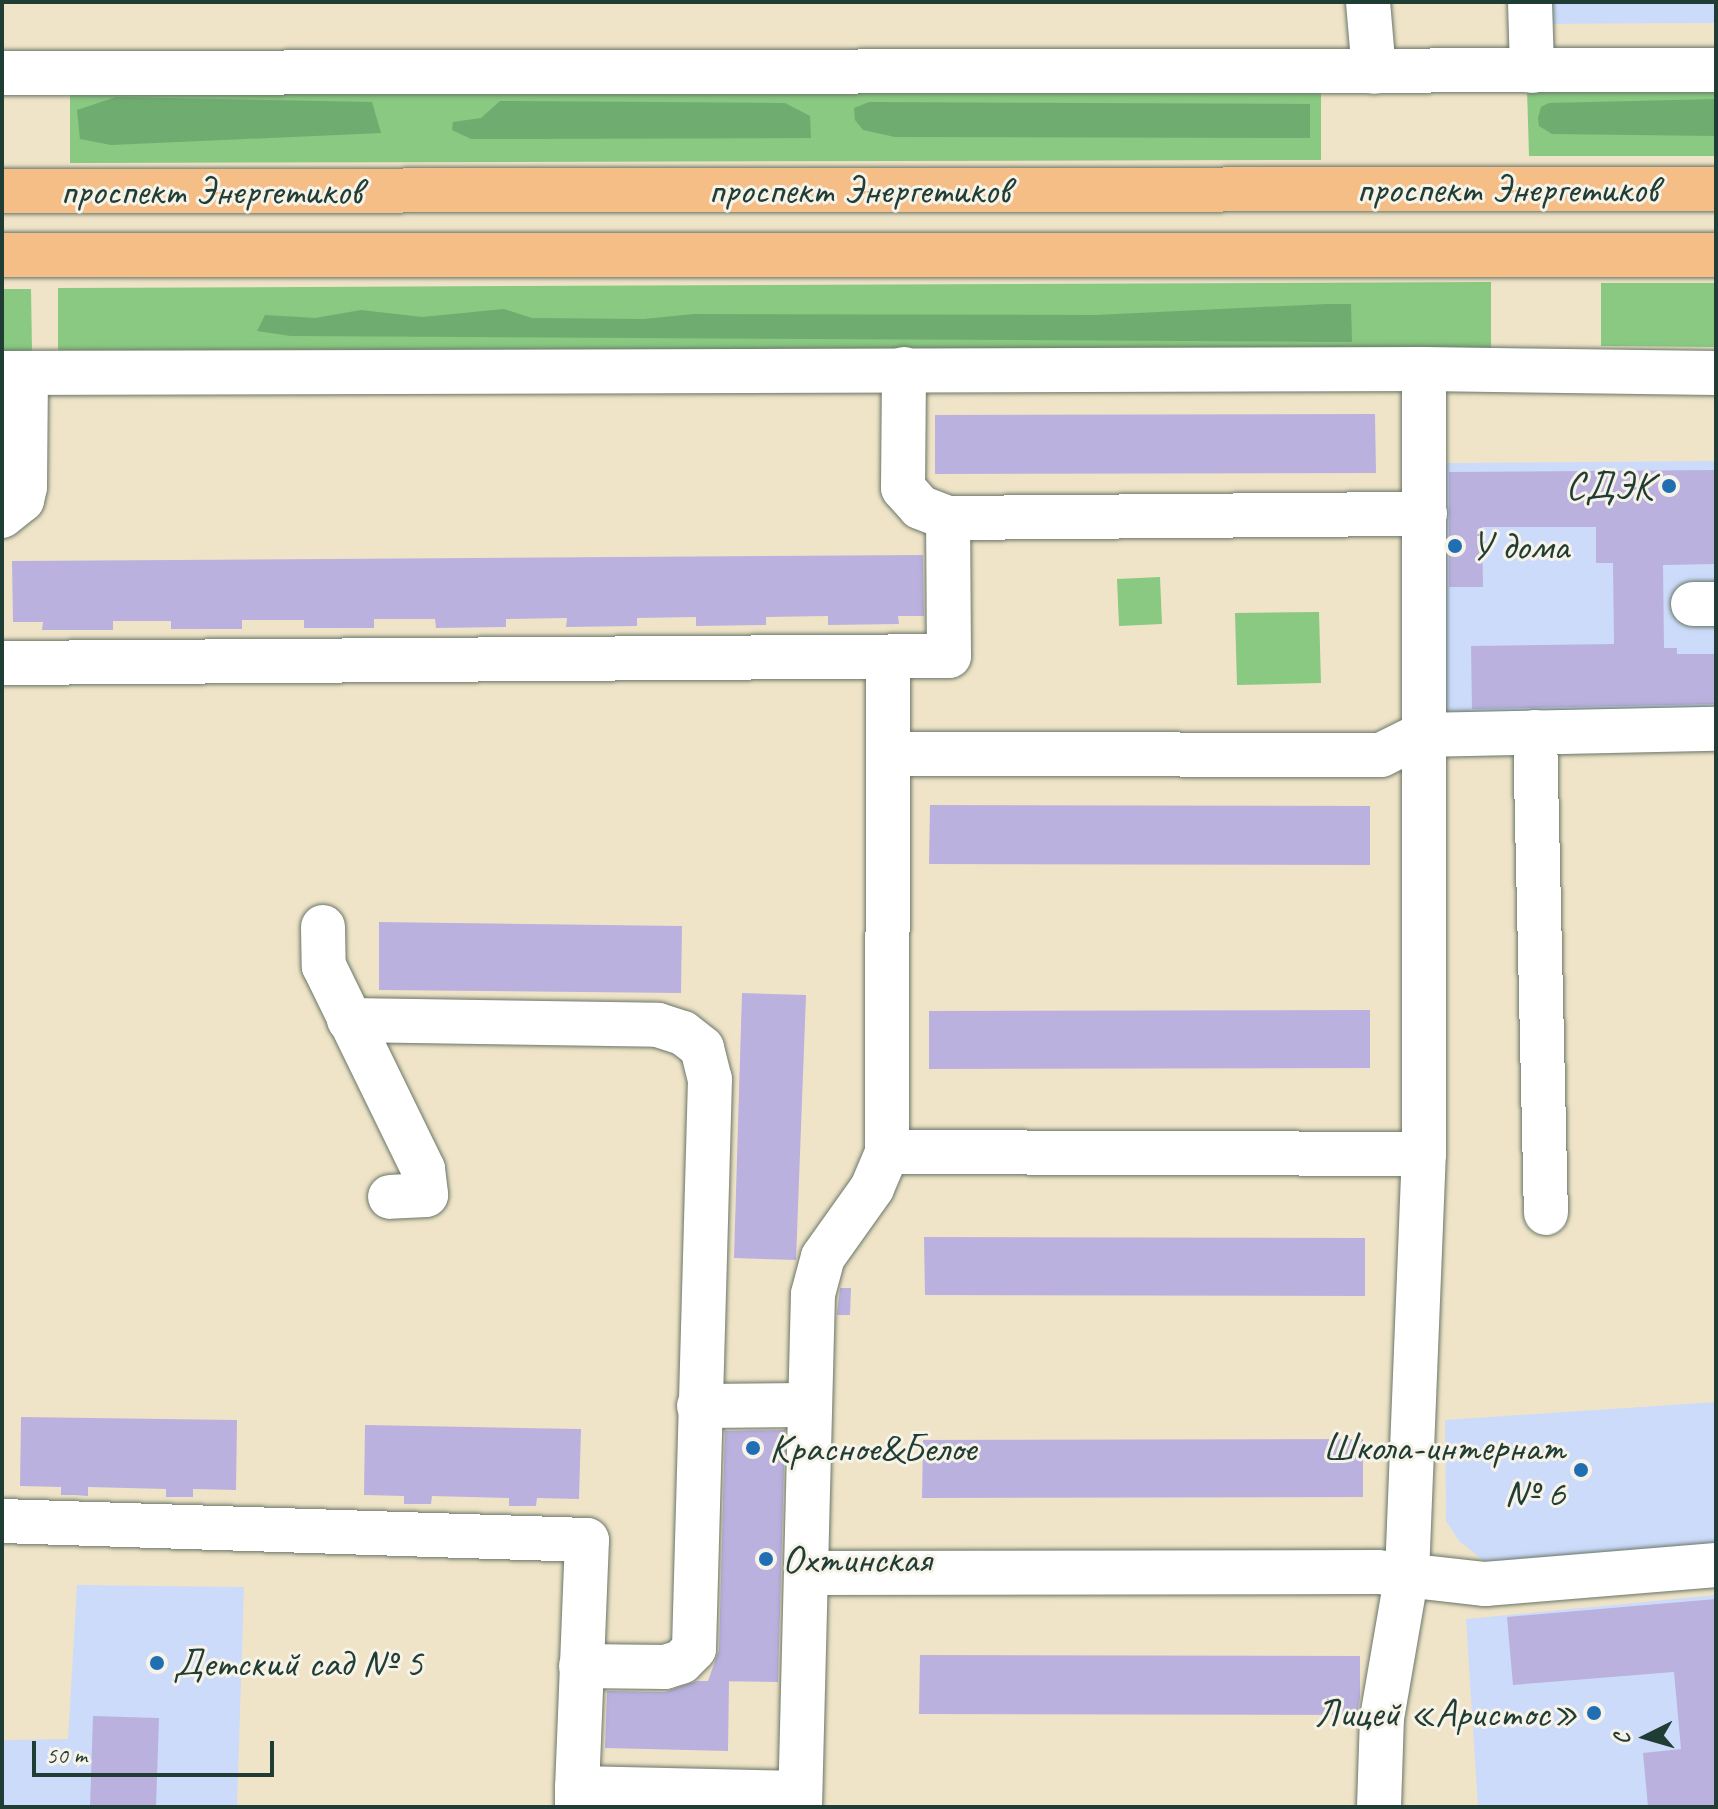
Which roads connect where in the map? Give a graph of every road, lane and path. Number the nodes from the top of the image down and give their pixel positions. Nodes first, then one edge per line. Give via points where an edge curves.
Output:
1 (1368, 2) edge
2 (1530, 2) edge
3 (1716, 70) edge
4 (1532, 71) junction
5 (1374, 72) junction
6 (2, 73) edge
7 (1716, 189) edge
8 (2, 191) edge
9 (2, 255) edge
10 (1716, 255) edge
11 (904, 369) junction
12 (1424, 369) junction
13 (14, 373) edge
14 (1716, 373) edge
15 (1425, 514) junction
16 (2, 516) edge
17 (948, 518) junction
18 (888, 657) junction
19 (2, 663) edge
20 (1716, 729) edge
21 (1535, 732) junction
22 (1421, 735) junction
23 (888, 754) junction
24 (323, 927) dead end
25 (349, 1020) junction
26 (887, 1152) junction
27 (1424, 1154) junction
28 (390, 1197) dead end
29 (1546, 1213) dead end
30 (808, 1405) junction
31 (699, 1406) junction
32 (2, 1521) edge
33 (1716, 1565) edge
34 (806, 1573) junction
35 (1407, 1574) junction
36 (581, 1666) junction
37 (577, 1797) edge
38 (800, 1800) edge
39 (1379, 1807) edge

1 - 5 street
2 - 4 street
3 - 4 street
4 - 5 street
5 - 6 street
7 - 8 main road, проспект Энергетиков
9 - 10 main road, проспект Энергетиков
11 - 12 street
11 - 13 street
11 - 17 street via 903,488 920,507
12 - 14 street
12 - 15 street
13 - 16 street via 25,487 22,500
15 - 17 street
15 - 22 street
17 - 18 street via 949,656
18 - 19 street
18 - 23 street
20 - 21 street
21 - 22 street
21 - 29 street
22 - 23 street via 1381,755
22 - 27 street
23 - 26 street
24 - 25 street via 324,966
25 - 28 street via 423,1169 426,1195
25 - 31 street via 658,1025 683,1033 702,1048 710,1079
26 - 27 street
26 - 30 street via 872,1188 823,1257 813,1294
27 - 35 street
30 - 31 street
30 - 34 street
31 - 36 street via 694,1649 681,1662 665,1667
32 - 36 street via 587,1540
33 - 35 street via 1485,1584
34 - 35 street
34 - 38 street
35 - 39 street via 1382,1718
36 - 37 street
37 - 38 street

